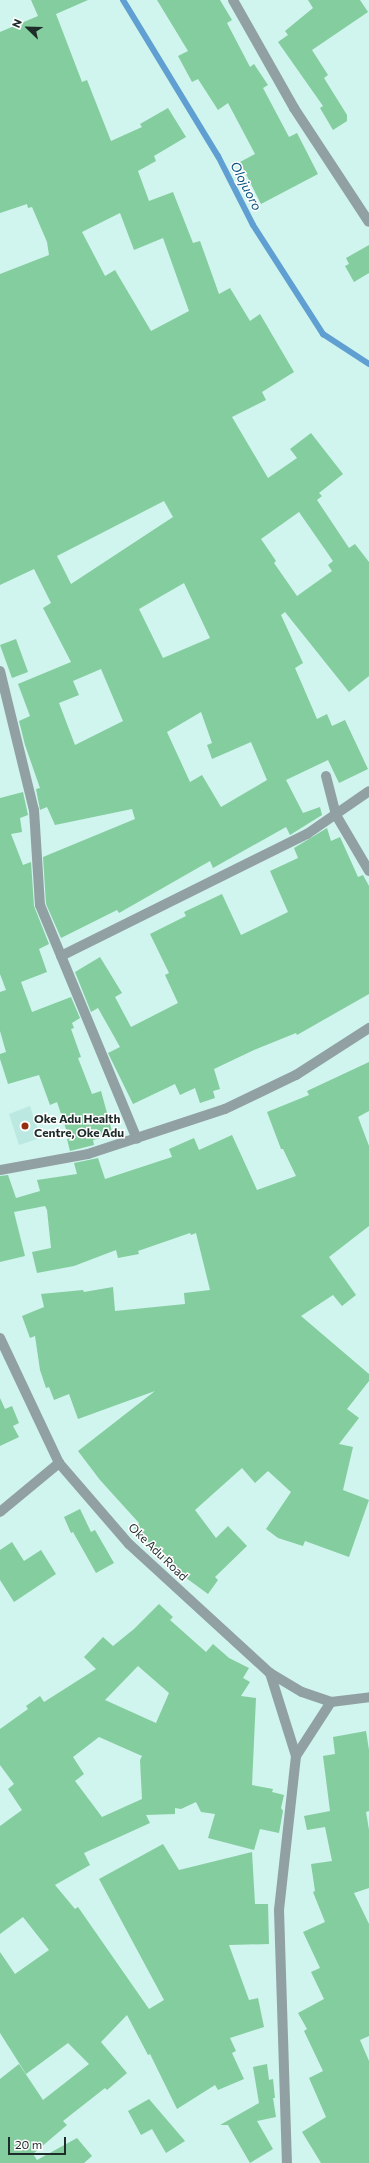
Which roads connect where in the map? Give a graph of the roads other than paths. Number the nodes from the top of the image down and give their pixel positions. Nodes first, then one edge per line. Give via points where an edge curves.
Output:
1 (233, 0) edge
2 (369, 222) edge
3 (0, 671) edge
4 (326, 776) dead end
5 (369, 791) edge
6 (336, 815) junction
7 (369, 871) edge
8 (61, 956) junction
9 (369, 1028) edge
10 (137, 1139) junction
11 (0, 1170) edge
12 (0, 1338) edge
13 (59, 1463) junction
14 (0, 1512) edge
15 (270, 1673) junction
16 (369, 1697) edge
17 (331, 1702) junction
18 (296, 1756) junction
19 (287, 2163) edge

1 - 2 street via 294,108
3 - 8 street via 34,810 40,905
4 - 6 street
5 - 6 street
6 - 7 street
6 - 8 street via 307,834
8 - 10 street
9 - 10 street via 296,1075 225,1109
10 - 11 street via 88,1154
12 - 13 street, Oke Adu Road
13 - 14 street
13 - 15 street, Oke Adu Road via 129,1544
15 - 17 street, Oke Adu Road via 302,1692
15 - 18 street
16 - 17 street, Oke Adu Road
17 - 18 street
18 - 19 street via 279,1910

